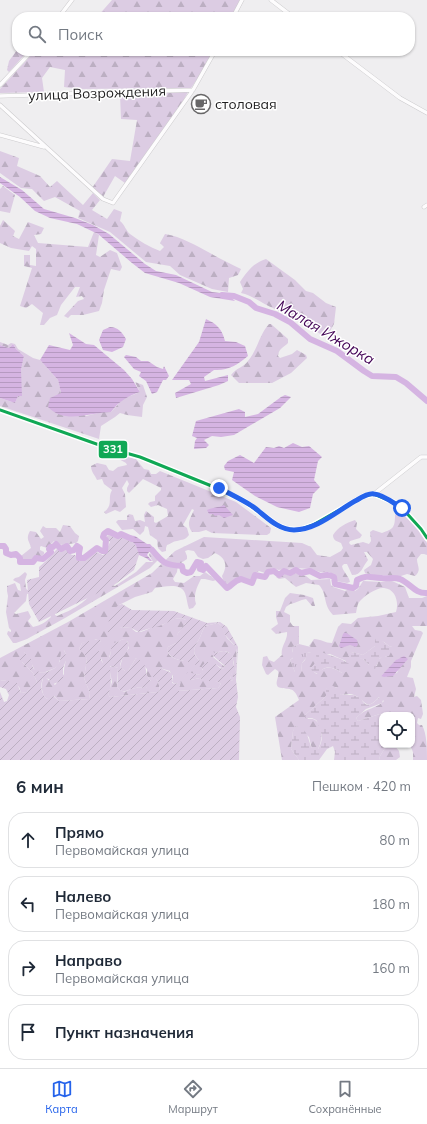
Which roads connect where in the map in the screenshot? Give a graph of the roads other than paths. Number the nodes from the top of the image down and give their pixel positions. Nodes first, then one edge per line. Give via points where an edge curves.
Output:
1 (72, 0) edge
2 (242, 0) edge
3 (271, 0) edge
4 (63, 12) edge
5 (236, 12) edge
6 (287, 12) edge
7 (27, 56) edge
8 (213, 56) edge
9 (345, 56) edge
10 (0, 85) edge
11 (193, 90) junction
12 (0, 96) edge
13 (0, 105) edge
14 (427, 114) edge
15 (0, 135) edge
16 (45, 147) junction
17 (0, 410) edge
18 (427, 457) edge
19 (374, 494) junction
20 (427, 538) edge

1 - 4 street
2 - 5 street
3 - 6 street
7 - 10 street
8 - 11 street
9 - 14 street via 400,98
11 - 12 street, улица Возрождения
11 - 16 street via 112,203 103,199
13 - 16 street
15 - 16 street
17 - 19 street via 219,488 287,529 299,530 313,525 364,496
18 - 19 street via 421,458
19 - 20 street via 402,508

